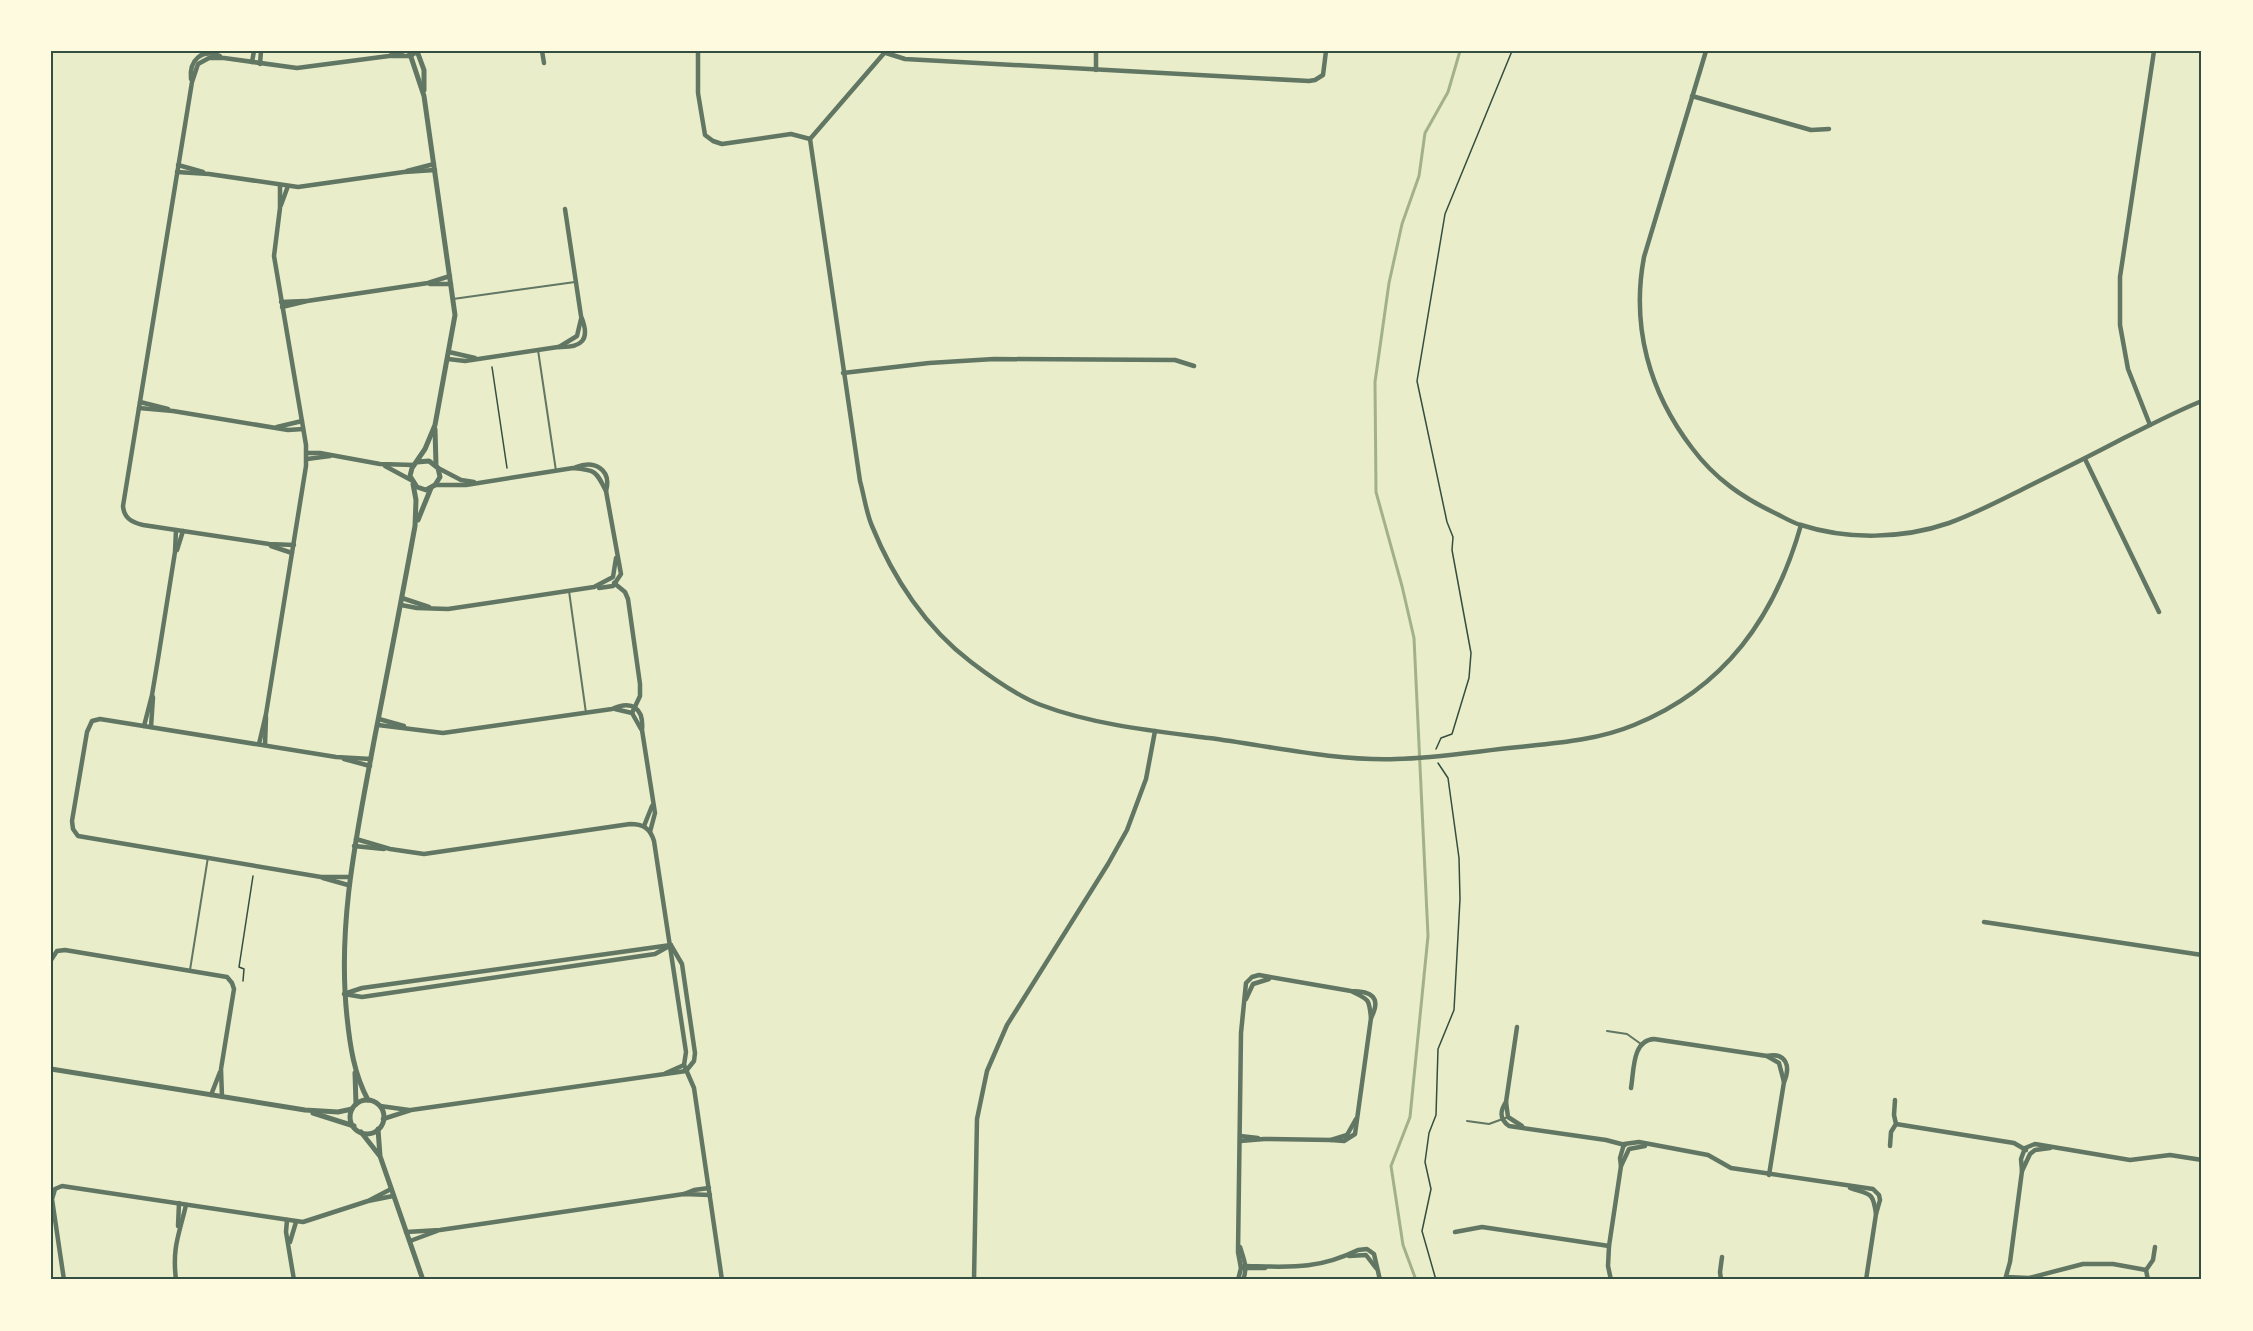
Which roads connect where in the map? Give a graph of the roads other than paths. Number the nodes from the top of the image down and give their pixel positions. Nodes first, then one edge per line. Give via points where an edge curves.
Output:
1 (254, 51) edge
2 (261, 51) edge
3 (404, 51) edge
4 (542, 51) edge
5 (698, 51) edge
6 (1096, 51) edge
7 (1326, 51) edge
8 (1706, 51) edge
9 (2154, 51) edge
10 (413, 52) edge
11 (886, 52) edge
12 (388, 56) junction
13 (252, 62) junction
14 (544, 63) dead end
15 (260, 64) junction
16 (1095, 70) junction
17 (1692, 96) junction
18 (1829, 129) dead end
19 (810, 139) junction
20 (178, 165) junction
21 (434, 167) junction
22 (177, 172) junction
23 (209, 174) junction
24 (280, 185) junction
25 (288, 186) junction
26 (280, 208) junction
27 (565, 209) dead end
28 (450, 276) junction
29 (576, 282) junction
30 (428, 284) junction
31 (451, 284) junction
32 (453, 299) junction
33 (282, 305) junction
34 (538, 350) junction
35 (449, 352) junction
36 (448, 359) junction
37 (478, 359) junction
38 (1194, 366) dead end
39 (843, 373) junction
40 (2202, 401) edge
41 (140, 402) junction
42 (139, 408) junction
43 (173, 411) junction
44 (302, 421) junction
45 (435, 425) junction
46 (2150, 425) junction
47 (275, 427) junction
48 (303, 429) junction
49 (307, 456) junction
50 (2085, 459) junction
51 (380, 464) junction
52 (416, 464) junction
53 (437, 467) junction
54 (556, 471) junction
55 (412, 482) junction
56 (477, 483) junction
57 (433, 487) junction
58 (1801, 525) junction
59 (416, 526) junction
60 (176, 530) junction
61 (183, 531) junction
62 (268, 544) junction
63 (294, 545) junction
64 (176, 552) junction
65 (292, 553) junction
66 (612, 582) junction
67 (569, 591) junction
68 (401, 602) junction
69 (2159, 612) dead end
70 (153, 695) junction
71 (635, 708) junction
72 (612, 709) junction
73 (586, 713) junction
74 (632, 713) junction
75 (266, 714) junction
76 (378, 722) junction
77 (144, 726) junction
78 (151, 727) junction
79 (642, 730) junction
80 (1155, 731) junction
81 (258, 744) junction
82 (265, 745) junction
83 (342, 758) junction
84 (371, 759) junction
85 (370, 766) junction
86 (652, 804) junction
87 (644, 826) junction
88 (650, 832) junction
89 (356, 839) junction
90 (354, 846) junction
91 (390, 849) junction
92 (208, 857) junction
93 (321, 877) junction
94 (349, 877) junction
95 (348, 885) junction
96 (1984, 922) dead end
97 (670, 945) junction
98 (2202, 955) edge
99 (51, 960) edge
100 (190, 970) junction
101 (344, 994) junction
102 (1517, 1027) dead end
103 (1607, 1031) dead end
104 (1641, 1044) junction
105 (684, 1065) junction
106 (355, 1068) junction
107 (51, 1069) edge
108 (221, 1069) junction
109 (686, 1071) junction
110 (666, 1073) junction
111 (1631, 1088) dead end
112 (211, 1095) junction
113 (222, 1096) junction
114 (368, 1100) junction
115 (1895, 1100) dead end
116 (1506, 1102) junction
117 (380, 1106) junction
118 (354, 1107) junction
119 (305, 1110) junction
120 (411, 1110) junction
121 (1508, 1117) junction
122 (384, 1119) junction
123 (1502, 1119) junction
124 (1467, 1121) dead end
125 (1896, 1124) junction
126 (354, 1126) junction
127 (1525, 1127) junction
128 (378, 1129) junction
129 (361, 1132) junction
130 (1240, 1139) junction
131 (1624, 1144) junction
132 (1651, 1146) junction
133 (1890, 1146) dead end
134 (2025, 1148) junction
135 (2053, 1148) junction
136 (1629, 1149) junction
137 (2030, 1154) junction
138 (380, 1156) junction
139 (2202, 1160) edge
140 (1621, 1166) junction
141 (2022, 1171) junction
142 (1769, 1174) junction
143 (709, 1188) junction
144 (391, 1189) junction
145 (684, 1194) junction
146 (710, 1194) junction
147 (393, 1196) junction
148 (368, 1202) junction
149 (179, 1203) junction
150 (186, 1205) junction
151 (287, 1220) junction
152 (296, 1222) junction
153 (178, 1228) junction
154 (440, 1230) junction
155 (406, 1232) junction
156 (1455, 1232) dead end
157 (410, 1241) junction
158 (289, 1244) junction
159 (1609, 1246) junction
160 (2155, 1247) dead end
161 (1722, 1257) dead end
162 (1245, 1267) junction
163 (2146, 1270) junction
164 (2006, 1278) edge
165 (64, 1280) edge
166 (176, 1280) edge
167 (294, 1280) edge
168 (423, 1280) edge
169 (722, 1280) edge
170 (974, 1280) edge
171 (1238, 1280) edge
172 (1243, 1280) edge
173 (1380, 1280) edge
174 (1611, 1280) edge
175 (1721, 1280) edge
176 (1866, 1280) edge
177 (2148, 1280) edge

1 - 13 street
2 - 15 street
3 - 12 street
4 - 14 street
5 - 19 street via 698,93 705,135 722,144 791,134
6 - 16 street
7 - 16 street via 1325,70 1315,80
8 - 17 street
9 - 46 street via 2120,277 2120,326 2128,369
10 - 12 street
10 - 21 street via 424,70
11 - 16 street via 905,59
11 - 19 street
12 - 15 street via 297,68
13 - 15 street
13 - 20 street via 210,53 199,56 191,67
17 - 18 street via 1811,130
17 - 58 street via 1640,275 1640,316 1649,371 1677,429 1720,479 1747,500
19 - 39 street
20 - 22 street
20 - 23 street
21 - 25 street
21 - 28 street
22 - 23 street
22 - 41 street
23 - 24 street
24 - 25 street
24 - 26 street
25 - 26 street
26 - 33 street via 274,250
27 - 29 street
28 - 30 street
28 - 31 street
29 - 32 lane
29 - 34 street via 581,316 577,336 558,347
30 - 31 street
30 - 33 street
31 - 32 street
32 - 35 street via 455,322
33 - 44 street
34 - 37 street
34 - 54 lane
35 - 36 street
35 - 37 street
36 - 37 street
36 - 45 street
38 - 39 street via 1175,360 994,359
39 - 80 street via 871,524 895,575 921,612 970,662 1040,705
40 - 46 street
41 - 42 street
41 - 43 street
42 - 43 street
42 - 60 street via 124,513 135,523
43 - 47 street
44 - 47 street
44 - 48 street
45 - 52 street
45 - 53 street
46 - 50 street
47 - 48 street
48 - 49 street
49 - 51 street
49 - 63 street
50 - 58 street via 1949,523 1915,531 1878,536 1842,534
50 - 69 street
51 - 52 street
51 - 55 street
52 - 53 street via 429,461
52 - 55 street via 411,472
53 - 56 street via 461,480
53 - 57 street via 440,477
54 - 56 street
54 - 66 street via 573,468 598,473 606,491 616,558
55 - 57 street via 421,489
55 - 59 street
56 - 57 street
57 - 59 street
58 - 80 street via 1774,599 1750,637 1708,682 1635,725 1596,737 1396,759 1339,756
59 - 68 street
60 - 61 street
60 - 64 street
61 - 62 street
61 - 64 street
62 - 63 street
62 - 65 street
63 - 65 street
64 - 70 street
65 - 75 street
66 - 67 street
66 - 71 street via 628,599 641,691
67 - 68 street via 447,609
67 - 73 lane
68 - 76 street
70 - 77 street
70 - 78 street
71 - 72 street via 623,705
71 - 74 street
71 - 79 street via 642,717
72 - 73 street
72 - 74 street
73 - 76 street via 448,733
74 - 79 street
75 - 81 street
75 - 82 street
76 - 84 street
77 - 78 street
77 - 92 street via 100,719 90,724 72,821 74,832 81,837
78 - 81 street
79 - 86 street
80 - 170 street via 1146,779 1126,830 1007,1025 987,1071 977,1119
81 - 82 street
82 - 83 street
83 - 84 street
83 - 85 street
84 - 85 street
85 - 89 street
86 - 87 street
86 - 88 street via 655,818
87 - 88 street
87 - 91 street via 630,824 424,854
88 - 97 street
89 - 90 street
89 - 91 street
90 - 91 street
90 - 94 street
92 - 93 street
92 - 100 lane
93 - 94 street
93 - 95 street
94 - 95 street
95 - 101 street
96 - 98 street
97 - 101 street via 362,988
97 - 101 street via 643,956 362,997
97 - 105 street via 687,1052
97 - 109 street via 682,964 695,1053
99 - 100 street via 57,951 65,950
100 - 108 street via 219,975 230,980 234,989
101 - 106 street
102 - 116 street
103 - 104 lane via 1627,1034
104 - 111 street
104 - 142 street via 1654,1039 1767,1056 1779,1063 1784,1082
105 - 109 street
105 - 110 street
106 - 114 street
106 - 118 street
107 - 112 street
108 - 112 street
108 - 113 street
109 - 110 street
109 - 143 street via 694,1088
110 - 120 street
112 - 113 street
113 - 119 street
114 - 117 street
114 - 118 street
115 - 125 street
116 - 121 street
116 - 123 street
117 - 120 street
117 - 122 street
118 - 119 street via 338,1112
118 - 126 street
119 - 126 street
120 - 122 street
121 - 123 lane
121 - 127 street
122 - 128 street
123 - 124 lane via 1489,1124
123 - 127 street via 1509,1126
125 - 133 street
125 - 134 street
126 - 129 street
127 - 131 street
128 - 129 street
128 - 138 street
129 - 138 street
130 - 130 street via 1331,1140 1347,1135 1356,1118 1374,997 1369,993 1271,979 1253,984 1245,1002 1241,1033
130 - 162 street via 1239,1244
131 - 132 street via 1639,1142
131 - 136 street
131 - 140 street
132 - 136 street
132 - 142 street via 1708,1155 1731,1168
134 - 135 street via 2035,1144
134 - 137 street
134 - 141 street
135 - 137 street
135 - 139 street via 2130,1160 2170,1155
136 - 140 street
137 - 141 street
138 - 144 street
140 - 159 street
141 - 164 street
142 - 176 street via 1846,1186 1870,1194 1876,1214
143 - 145 street
143 - 146 street
144 - 147 street
144 - 148 street
145 - 146 street
145 - 154 street
146 - 169 street
147 - 148 street
147 - 155 street
148 - 152 street via 311,1221
149 - 150 street
149 - 153 street
149 - 165 street via 58,1187 53,1192 53,1204
150 - 151 street
150 - 153 street
151 - 152 street
151 - 158 street
152 - 158 street
153 - 166 street
154 - 155 street
154 - 157 street
155 - 157 street
156 - 159 street via 1482,1227
157 - 168 street
158 - 167 street
159 - 174 street
160 - 163 street
161 - 175 street
162 - 171 street
162 - 172 street
162 - 173 street via 1309,1266 1347,1256 1366,1256
163 - 164 street via 2083,1264 2029,1278
163 - 177 street

